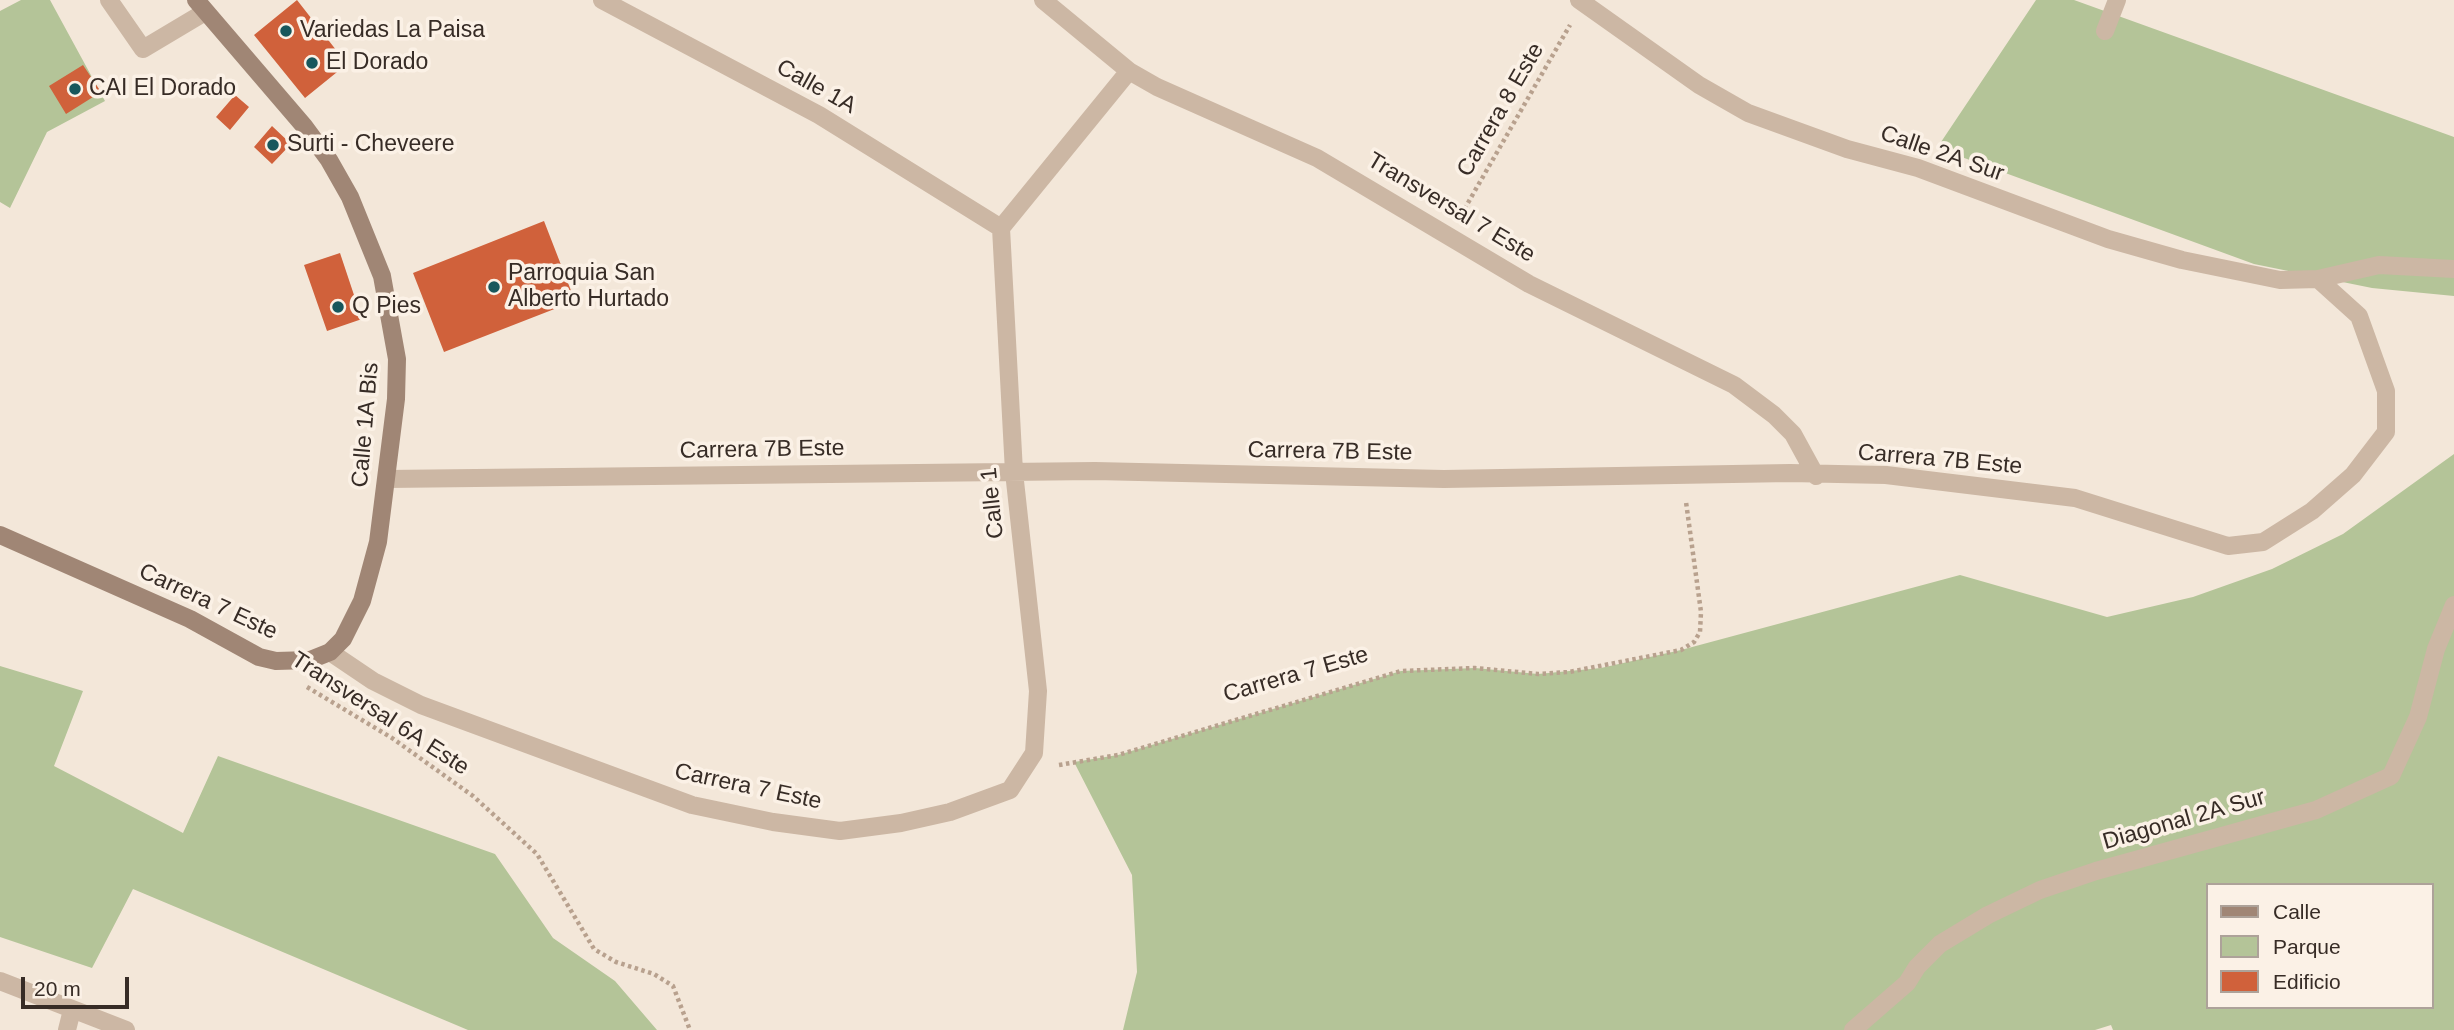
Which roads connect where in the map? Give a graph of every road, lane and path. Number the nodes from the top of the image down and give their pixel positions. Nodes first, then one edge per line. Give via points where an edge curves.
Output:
1 (109, 0) edge
2 (602, 0) edge
3 (1043, 0) edge
4 (2117, 0) edge
5 (1580, 1) edge
6 (200, 6) edge
7 (2105, 31) dead end
8 (1129, 71) junction
9 (1001, 228) junction
10 (1448, 237) junction
11 (2454, 269) edge
12 (2318, 279) junction
13 (1014, 472) junction
14 (1816, 476) junction
15 (1683, 477) junction
16 (387, 479) junction
17 (0, 536) edge
18 (2454, 605) edge
19 (330, 652) junction
20 (304, 685) dead end
21 (1025, 770) junction
22 (0, 981) edge
23 (72, 1010) junction
24 (67, 1030) edge
25 (126, 1030) edge
26 (690, 1030) edge
27 (1853, 1030) edge

1 - 6 street via 143,49
2 - 9 street, Calle 1A via 820,115
3 - 8 street, Transversal 7 Este
4 - 7 street
5 - 10 path, Carrera 8 Este
5 - 12 street, Calle 2A Sur via 1699,85 1774,123 1917,168 2108,239 2280,280
6 - 16 street, Calle 1A Bis via 304,126 351,197 368,235 389,307 397,359
8 - 9 street
8 - 10 street, Transversal 7 Este via 1317,158
9 - 13 street, Calle 1
10 - 14 street, Transversal 7 Este via 1529,284 1734,385 1793,434
11 - 12 street via 2379,265
12 - 14 street, Carrera 7B Este via 2358,316 2386,391 2386,432 2354,475 2312,511 2263,542 2228,546 2075,498 1886,475
13 - 15 street, Carrera 7B Este via 1444,479
13 - 16 street, Carrera 7B Este
13 - 21 street, Calle 1 via 1038,691 1034,753
14 - 15 street, Carrera 7B Este
15 - 21 path, Carrera 7 Este via 1701,612 1700,632 1681,650 1569,672 1401,671 1118,755
16 - 19 street, Calle 1A Bis via 378,542 362,601 343,639
17 - 19 street, Carrera 7 Este via 190,619 260,657 292,663
18 - 27 street, Diagonal 2A Sur via 2436,649 2418,717 2390,776 2316,810 2040,890 1940,944 1908,983
19 - 21 street, Carrera 7 Este via 421,705 692,805 773,822 840,831 901,823 989,800 1010,790
20 - 26 path, Transversal 6A Este via 392,738 473,796 537,854 594,948 673,986
22 - 23 street
23 - 24 street
23 - 25 street

